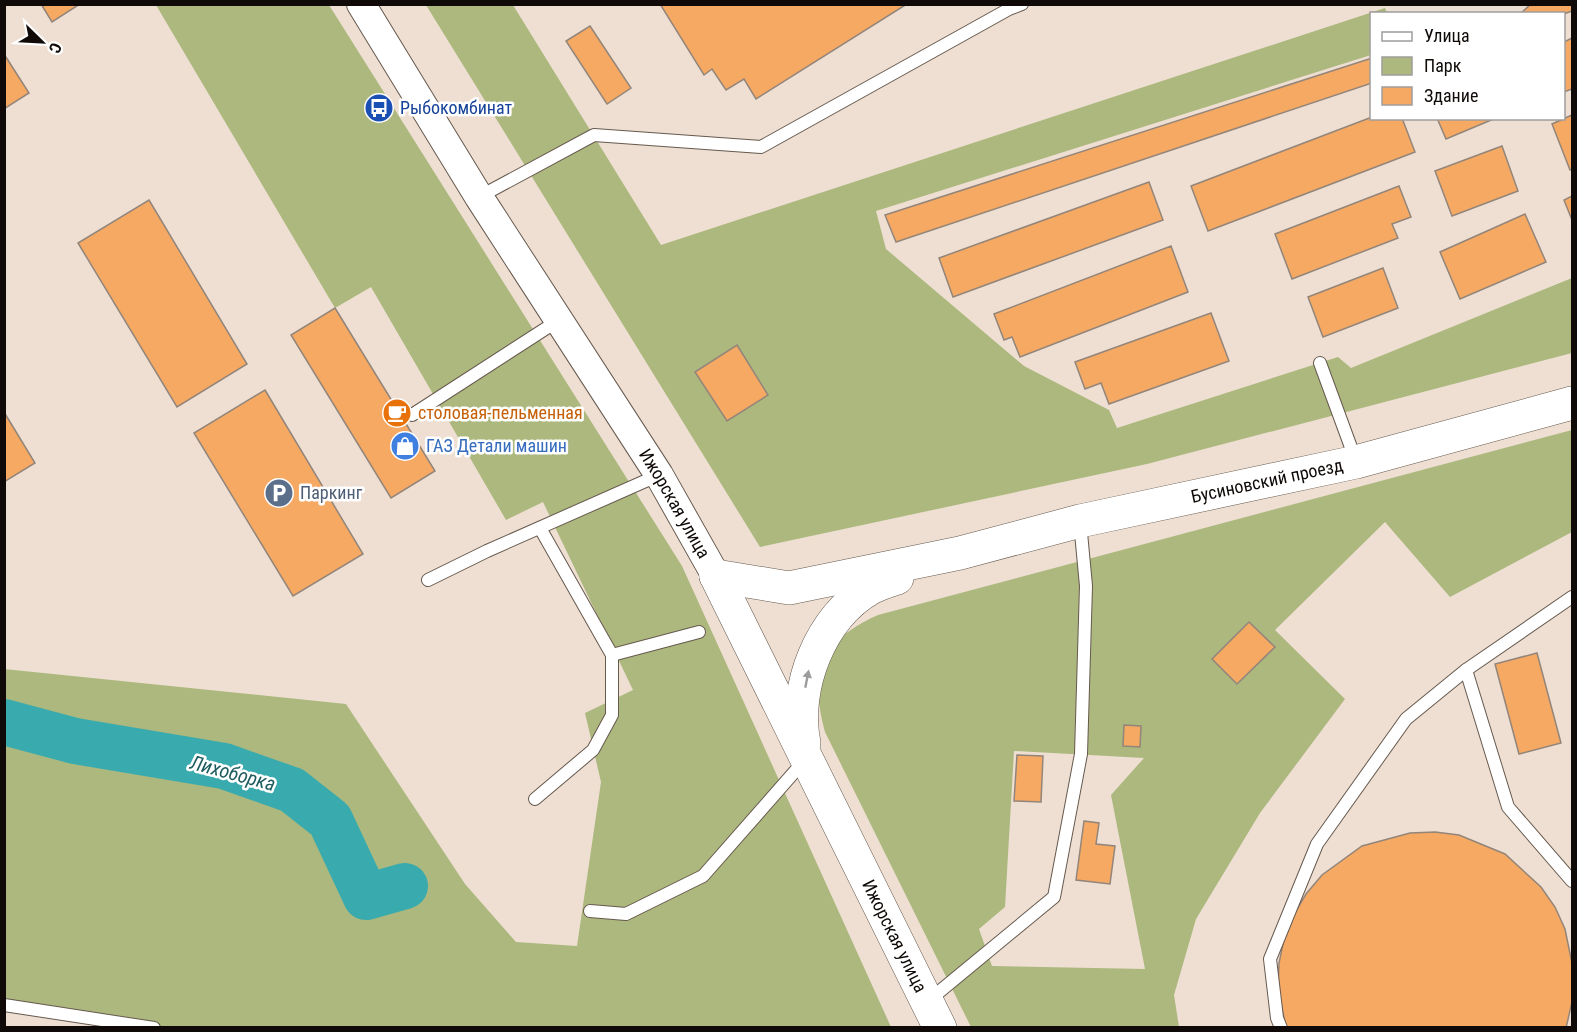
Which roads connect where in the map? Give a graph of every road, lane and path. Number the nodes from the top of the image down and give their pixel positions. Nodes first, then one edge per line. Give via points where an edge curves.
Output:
1 (361, 4) edge
2 (1022, 4) edge
3 (479, 197) junction
4 (559, 320) junction
5 (1320, 363) dead end
6 (1572, 403) edge
7 (412, 415) dead end
8 (1356, 462) junction
9 (659, 475) junction
10 (1080, 521) junction
11 (540, 528) junction
12 (960, 553) junction
13 (717, 576) junction
14 (428, 580) dead end
15 (1572, 597) edge
16 (699, 632) dead end
17 (612, 656) junction
18 (1466, 670) junction
19 (807, 757) junction
20 (535, 799) dead end
21 (1572, 880) edge
22 (590, 911) dead end
23 (4, 1005) edge
24 (934, 1014) edge
25 (154, 1028) edge
26 (1281, 1028) edge

1 - 3 street, Ижорская улица
2 - 3 lane via 760,147 594,135
3 - 4 street, Ижорская улица
4 - 7 lane
4 - 9 street, Ижорская улица
5 - 8 lane
6 - 8 main road, Бусиновский проезд
8 - 10 main road, Бусиновский проезд
9 - 11 lane
9 - 13 street, Ижорская улица
10 - 12 main road, Бусиновский проезд
10 - 24 lane via 1086,586 1081,754 1054,897
11 - 14 lane
11 - 17 lane
12 - 13 main road via 789,588
19 -> 12 main road via 802,714 808,675 820,645 840,614 871,588
13 - 19 main road, Ижорская улица
15 - 18 lane
16 - 17 lane
17 - 20 lane via 612,715 608,724 594,750
18 - 21 lane via 1508,807
18 - 26 lane via 1406,718 1317,844 1270,959
19 - 22 lane via 703,876 626,914
19 - 24 main road, Ижорская улица
23 - 25 lane

